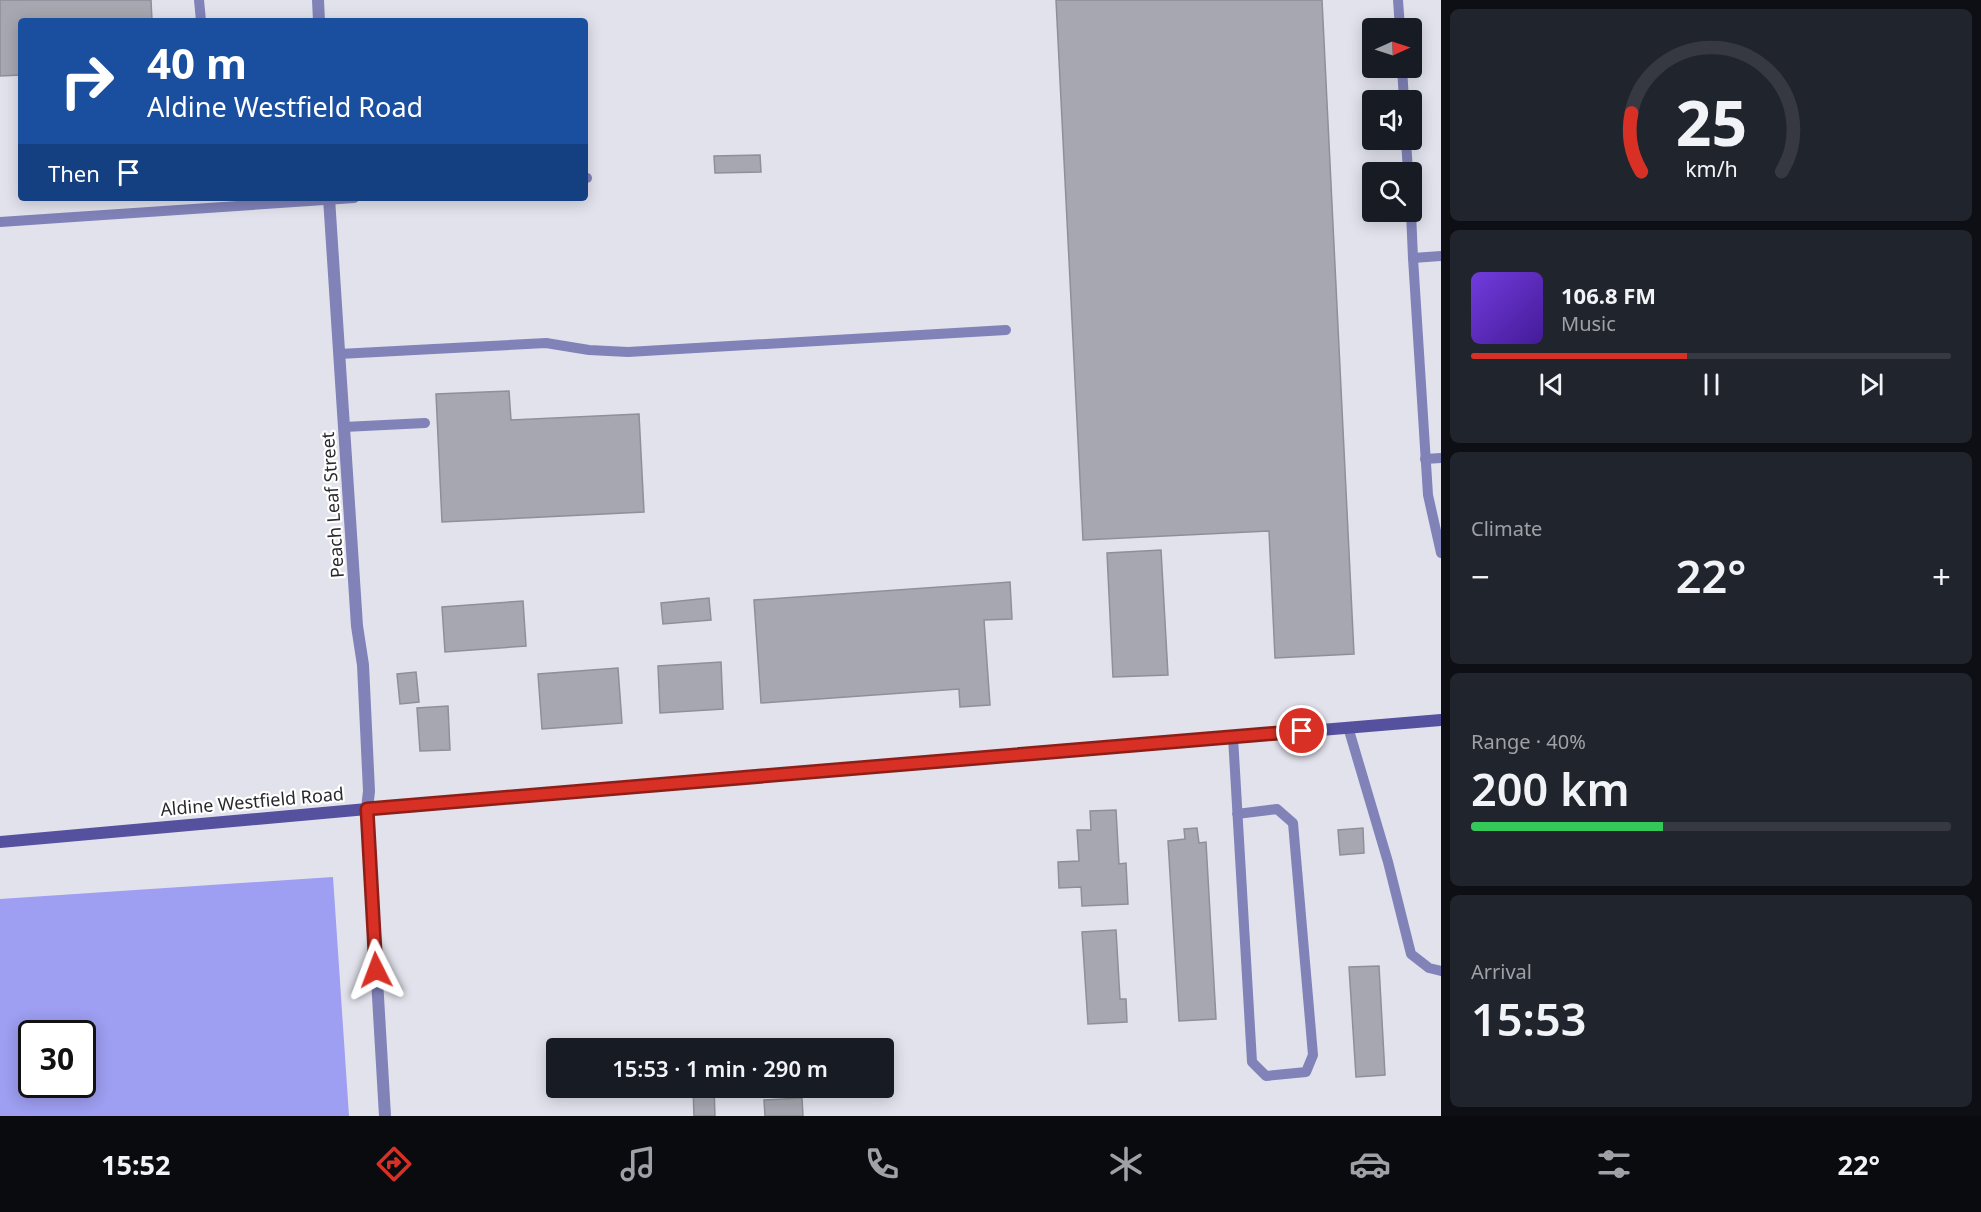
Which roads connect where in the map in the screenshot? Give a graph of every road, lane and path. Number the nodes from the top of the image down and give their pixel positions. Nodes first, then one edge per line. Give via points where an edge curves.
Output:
1 (199, 0) edge
2 (318, 0) edge
3 (1398, 0) edge
4 (201, 18) edge
5 (319, 18) edge
6 (1399, 18) edge
7 (271, 201) edge
8 (329, 201) edge
9 (213, 203) edge
10 (0, 222) edge
11 (1411, 222) edge
12 (1441, 256) edge
13 (1413, 258) junction
14 (1006, 330) dead end
15 (339, 354) junction
16 (425, 423) dead end
17 (345, 427) junction
18 (1441, 458) edge
19 (1425, 459) junction
20 (1441, 553) edge
21 (1441, 720) edge
22 (1348, 727) junction
23 (1233, 737) junction
24 (367, 809) junction
25 (1237, 814) junction
26 (0, 842) edge
27 (1441, 971) edge
28 (385, 1116) edge

1 - 4 lane
2 - 5 street
3 - 6 lane
7 - 9 lane
8 - 15 street, Peach Leaf Street
9 - 10 lane
11 - 13 lane
12 - 13 lane
13 - 19 lane
14 - 15 lane via 628,352 546,343
15 - 17 street, Peach Leaf Street
16 - 17 lane
17 - 24 street, Peach Leaf Street via 357,626 363,664
18 - 19 lane
19 - 20 lane via 1428,495
21 - 22 main road, Aldine Westfield Road
22 - 23 main road, Aldine Westfield Road
22 - 27 lane via 1411,954 1429,968
23 - 24 main road, Aldine Westfield Road
23 - 25 lane
24 - 26 main road, Aldine Westfield Road
24 - 28 street, Peach Leaf Street
25 - 25 lane via 1252,1062 1266,1076 1306,1071 1313,1055 1293,823 1277,809

